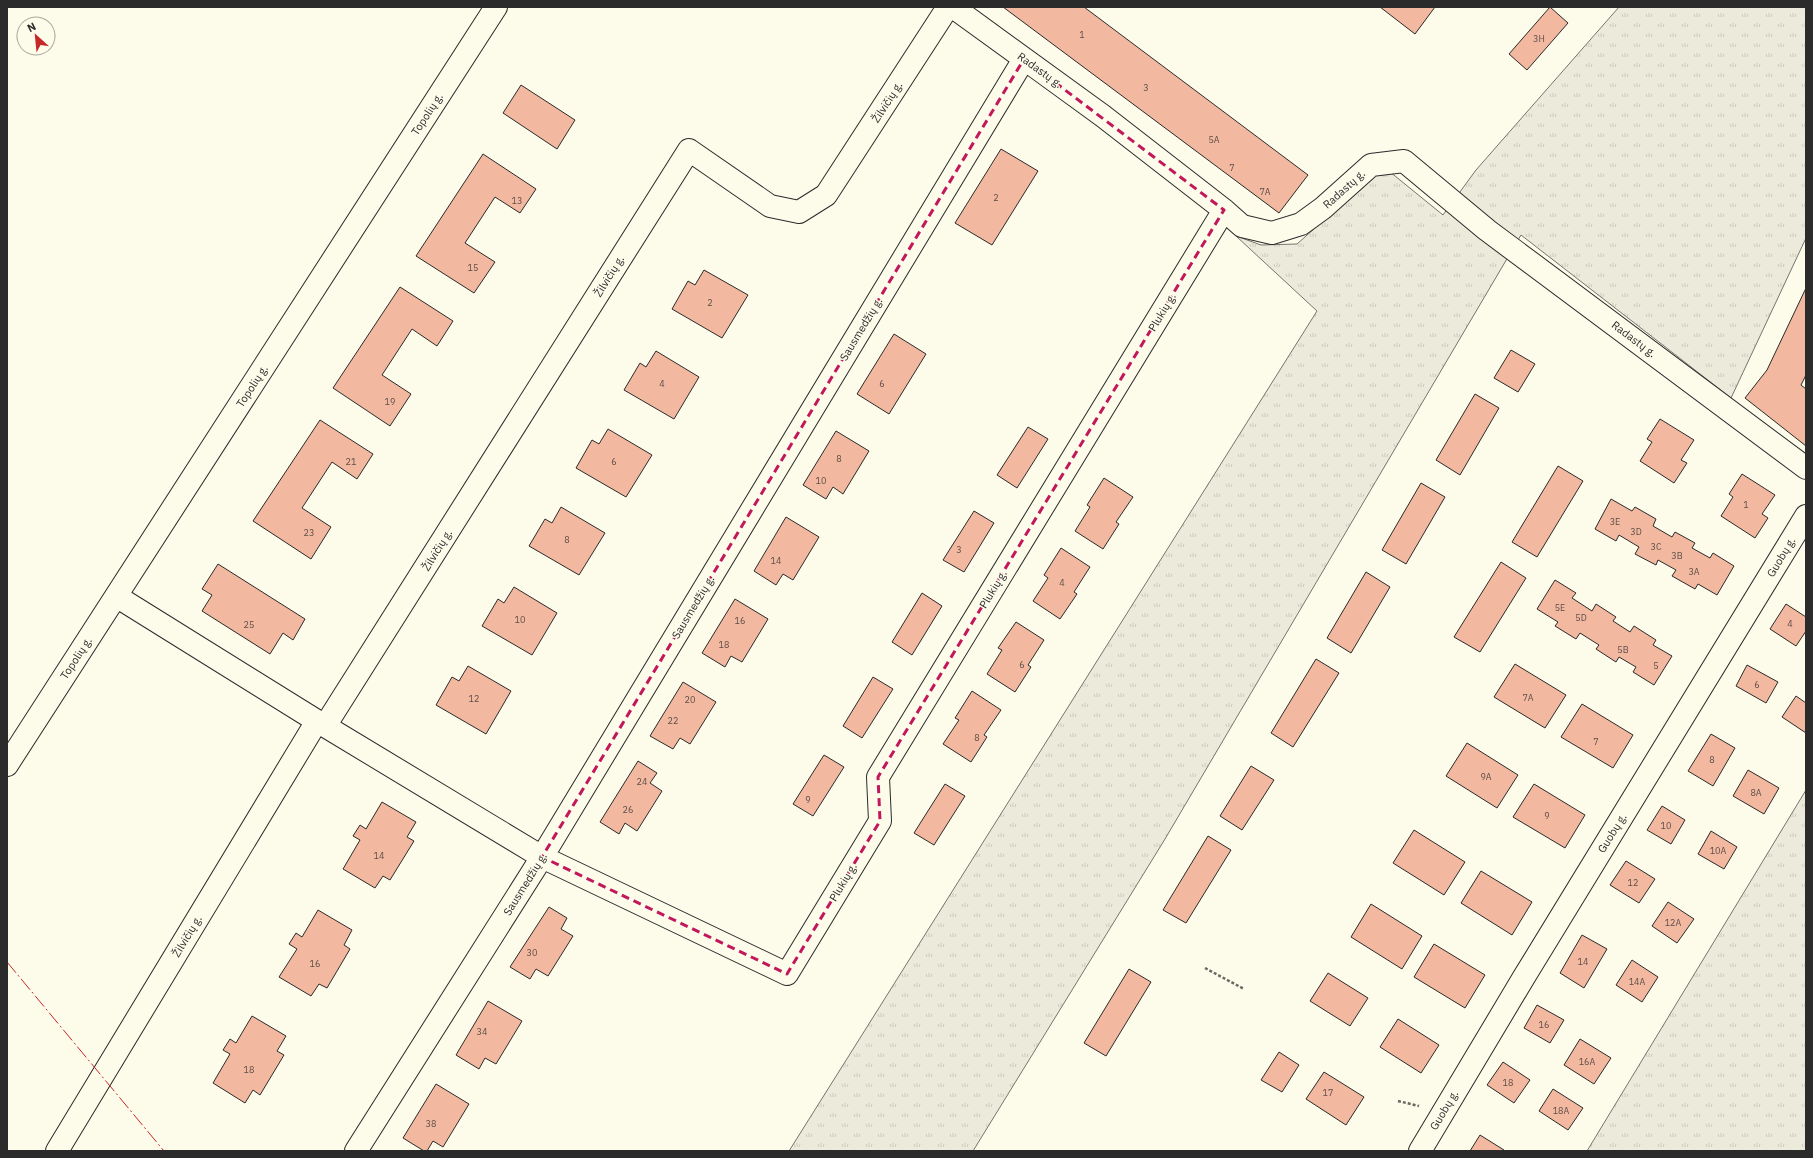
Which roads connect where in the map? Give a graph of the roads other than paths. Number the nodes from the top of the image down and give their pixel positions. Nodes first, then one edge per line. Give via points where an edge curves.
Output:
1 (496, 7) edge
2 (948, 7) edge
3 (953, 7) edge
4 (1024, 59) junction
5 (1224, 210) junction
6 (1806, 468) edge
7 (1806, 516) edge
8 (116, 596) junction
9 (321, 724) junction
10 (7, 765) edge
11 (542, 856) junction
12 (57, 1151) edge
13 (356, 1151) edge
14 (1420, 1151) edge

1 - 8 street, Topolių g.
2 - 9 street, Žilvičių g. via 826,195 799,212 770,206 689,150
3 - 4 street, Radastų g.
4 - 5 street, Radastų g. via 1103,116
4 - 11 street, Sausmedžių g.
5 - 6 street, Radastų g. via 1242,226 1272,233 1301,224 1371,165 1404,161 1487,230
5 - 11 street, Plukių g. via 878,776 880,821 787,974
7 - 14 street, Guobų g. via 1524,976
8 - 9 street
8 - 10 street, Topolių g.
9 - 11 street
9 - 12 street, Žilvičių g.
11 - 13 street, Sausmedžių g.

